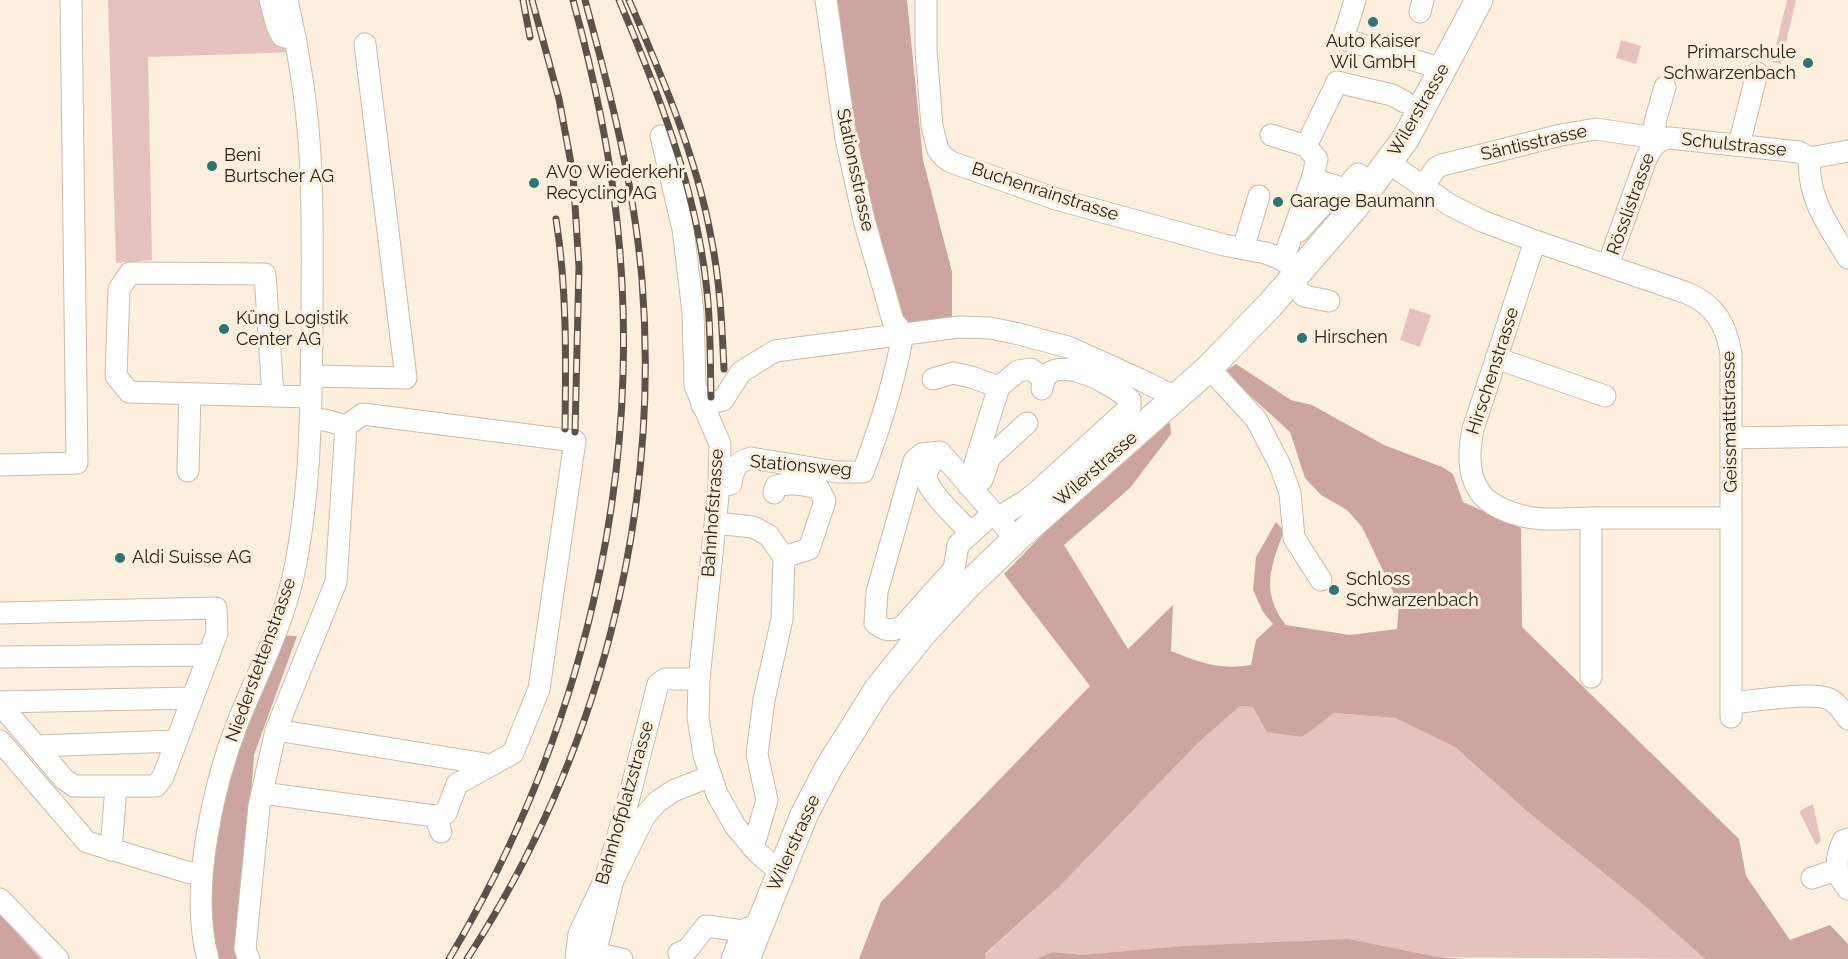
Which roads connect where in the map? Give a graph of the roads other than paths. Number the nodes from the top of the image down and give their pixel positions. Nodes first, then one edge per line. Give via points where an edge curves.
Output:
1 (70, 0) edge
2 (270, 0) edge
3 (287, 0) edge
4 (826, 0) edge
5 (926, 0) edge
6 (1355, 0) edge
7 (1479, 0) edge
8 (296, 40) junction
9 (365, 44) dead end
10 (1442, 70) junction
11 (1757, 73) dead end
12 (1665, 87) dead end
13 (1364, 97) dead end
14 (1413, 107) junction
15 (1271, 135) dead end
16 (661, 136) dead end
17 (1654, 144) junction
18 (1739, 145) junction
19 (1306, 146) junction
20 (1848, 151) edge
21 (1810, 158) junction
22 (1381, 174) junction
23 (1312, 179) junction
24 (1333, 185) junction
25 (1423, 188) junction
26 (1259, 196) dead end
27 (1535, 241) junction
28 (1243, 249) junction
29 (1848, 258) edge
30 (1290, 264) junction
31 (1608, 265) junction
32 (1329, 301) dead end
33 (903, 333) junction
34 (1496, 358) junction
35 (1209, 368) junction
36 (933, 379) dead end
37 (311, 387) junction
38 (999, 387) junction
39 (190, 394) junction
40 (273, 396) junction
41 (1605, 396) dead end
42 (1173, 400) junction
43 (702, 405) junction
44 (311, 420) junction
45 (1027, 423) dead end
46 (345, 426) junction
47 (1848, 436) edge
48 (1731, 438) junction
49 (945, 458) junction
50 (0, 465) edge
51 (188, 471) dead end
52 (719, 486) junction
53 (973, 490) junction
54 (774, 493) dead end
55 (995, 516) junction
56 (1591, 518) junction
57 (1731, 518) junction
58 (715, 523) junction
59 (971, 533) junction
60 (1016, 539) junction
61 (784, 557) junction
62 (1322, 580) dead end
63 (0, 613) edge
64 (209, 655) junction
65 (0, 657) edge
66 (1592, 677) dead end
67 (699, 679) junction
68 (192, 698) junction
69 (0, 703) edge
70 (1848, 719) edge
71 (276, 730) junction
72 (0, 741) edge
73 (176, 741) junction
74 (36, 746) junction
75 (492, 765) junction
76 (711, 776) junction
77 (116, 787) junction
78 (262, 793) junction
79 (1848, 839) edge
80 (753, 848) junction
81 (111, 849) junction
82 (1836, 870) junction
83 (780, 872) junction
84 (202, 874) junction
85 (1812, 878) dead end
86 (609, 879) junction
87 (1848, 889) edge
88 (0, 900) edge
89 (750, 931) junction
90 (686, 954) edge
91 (628, 955) edge
92 (587, 957) edge
93 (58, 959) edge
94 (208, 959) edge
95 (249, 959) edge
96 (732, 959) edge
97 (746, 959) edge

1 - 50 street via 77,463
2 - 8 street via 282,36
3 - 8 street, Niederstettenstrasse
4 - 33 street, Stationsstrasse via 846,139 861,208 893,321
5 - 28 street, Buchenrainstrasse via 932,126 944,157 1056,199
6 - 10 street via 1343,39 1407,55
7 - 10 main road, Wilerstrasse
8 - 37 street, Niederstettenstrasse via 311,175
9 - 37 street via 406,378
10 - 14 main road, Wilerstrasse
11 - 18 street
12 - 17 street, Rösslistrasse via 1655,122
13 - 14 street
14 - 19 street via 1392,95 1337,82
14 - 22 main road, Wilerstrasse via 1406,138
15 - 19 street
16 - 43 street, Bahnhofstrasse via 683,229 693,312 695,386
17 - 18 street, Schulstrasse via 1670,138
17 - 25 street, Säntisstrasse via 1643,136 1596,129 1561,135 1442,165
17 - 31 street, Rösslistrasse
18 - 21 street, Schulstrasse via 1799,152
19 - 23 street via 1317,159
20 - 21 street, Schulstrasse
21 - 29 street via 1813,193 1823,218
22 - 24 street via 1358,174 1345,189
22 - 25 street, Geissmattstrasse
22 - 30 main road, Wilerstrasse
23 - 24 street
23 - 30 street
24 - 30 street
25 - 27 street, Geissmattstrasse via 1482,221
26 - 28 street
27 - 31 street, Geissmattstrasse
27 - 34 street, Hirschenstrasse
28 - 30 street, Buchenrainstrasse via 1266,253
30 - 32 street, Buchenrainstrasse via 1304,296
30 - 35 main road, Wilerstrasse
31 - 48 street, Geissmattstrasse via 1700,298 1718,314 1731,354
33 - 42 street via 958,327 1019,334 1101,360 1167,393
33 - 43 street via 775,351 741,372 723,400
33 - 52 street, Stationsweg via 881,424 863,472 837,472 751,458 735,466 731,484
34 - 41 street
34 - 56 street, Hirschenstrasse via 1471,440 1474,483 1486,499 1520,516
35 - 42 main road, Wilerstrasse
35 - 62 street via 1256,419 1290,494 1294,538
36 - 38 street via 952,373
37 - 40 street
37 - 44 street, Niederstettenstrasse
38 - 53 street
38 - 55 street via 1018,371 1032,369 1042,384 1048,373 1059,369 1088,374 1123,393 1130,400 1130,407 1039,490
39 - 40 street
39 - 40 street via 129,392 116,375 119,290 130,273 265,274
39 - 51 street
42 - 60 main road, Wilerstrasse
43 - 52 street, Bahnhofstrasse via 720,444
44 - 46 street
44 - 84 street, Niederstettenstrasse via 304,516 293,579 219,775
45 - 53 street via 990,457
46 - 71 street via 336,582
46 - 75 street via 363,414 575,441 539,689 513,753
47 - 48 street
48 - 57 street, Geissmattstrasse
49 - 53 street
49 - 59 street via 933,460 928,466 929,486
49 - 59 street via 940,452 931,452 914,461 877,592 875,623 884,630 903,626 954,569 958,545
52 - 58 street, Bahnhofstrasse
53 - 55 street
54 - 61 street via 776,486 789,483 809,485 819,489 825,501 809,549
55 - 59 street
55 - 60 street
56 - 57 street, Hirschenstrasse
56 - 66 street
57 - 70 street, Geissmattstrasse via 1731,710 1814,695 1838,705
58 - 61 street via 753,527 768,535
58 - 67 street, Bahnhofstrasse
60 - 83 main road, Wilerstrasse via 923,633 878,689 829,767
61 - 80 street via 782,619 757,754 767,800
63 - 64 street via 216,608 217,633
64 - 65 street
64 - 68 street
67 - 76 street, Bahnhofstrasse via 698,717
67 - 86 street, Bahnhofplatzstrasse via 665,679 658,684
68 - 69 street
68 - 73 street
69 - 74 street
71 - 75 street
71 - 78 street
72 - 81 street via 87,842
73 - 74 street
73 - 77 street via 156,786
74 - 77 street via 74,786
75 - 78 street via 457,784 438,824
76 - 80 street, Bahnhofstrasse via 735,826
76 - 86 street via 657,802 644,817
77 - 81 street
78 - 95 street via 245,949
79 - 82 street via 1838,853
80 - 83 street, Bahnhofstrasse
81 - 84 street
82 - 85 street
82 - 87 street
83 - 89 main road, Wilerstrasse
84 - 94 street, Niederstettenstrasse via 203,941
86 - 92 street, Bahnhofplatzstrasse via 579,934
88 - 93 street
89 - 90 street via 706,926
89 - 96 street
89 - 97 main road, Wilerstrasse
91 - 92 street

